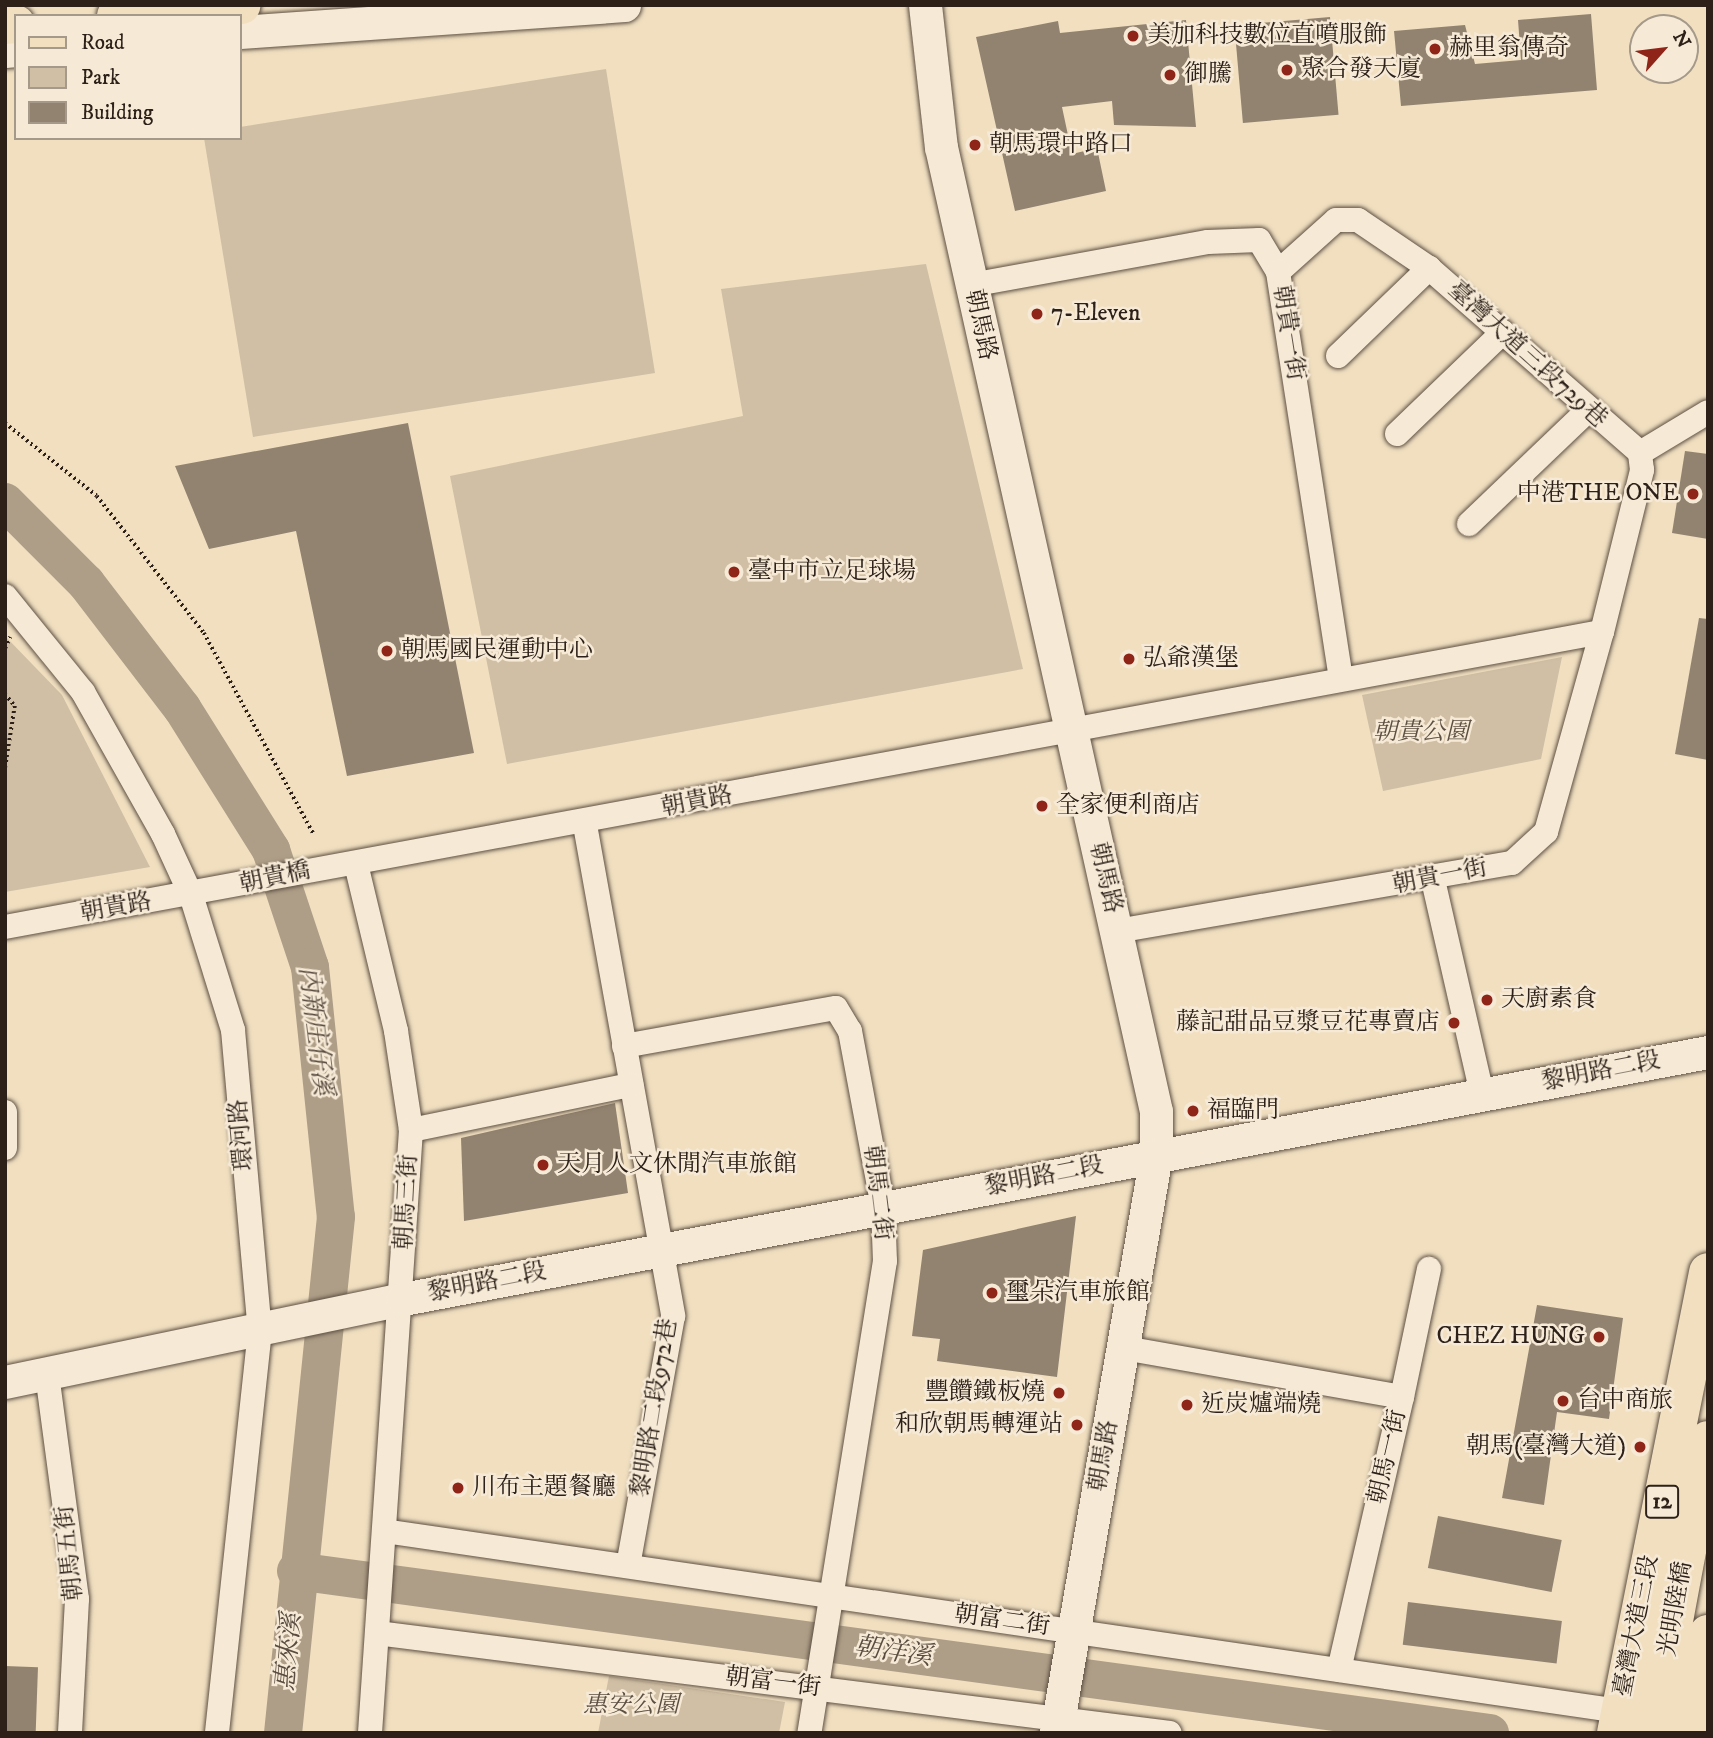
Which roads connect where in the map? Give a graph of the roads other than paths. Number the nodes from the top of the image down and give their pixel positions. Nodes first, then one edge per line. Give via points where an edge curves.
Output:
1 (21, 5) edge
2 (242, 5) edge
3 (624, 5) edge
4 (925, 5) edge
5 (5, 7) edge
6 (139, 14) edge
7 (242, 32) edge
8 (1429, 268) junction
9 (1278, 272) junction
10 (971, 285) junction
11 (1503, 332) junction
12 (1338, 356) dead end
13 (1586, 411) junction
14 (1708, 412) edge
15 (1397, 434) dead end
16 (1640, 453) junction
17 (1469, 524) dead end
18 (5, 596) edge
19 (1602, 632) junction
20 (1340, 679) junction
21 (1069, 727) junction
22 (585, 825) junction
23 (356, 864) junction
24 (324, 868) joint
25 (1433, 880) junction
26 (227, 888) joint
27 (191, 895) junction
28 (5, 927) edge
29 (1117, 932) junction
30 (624, 1046) junction
31 (1708, 1052) edge
32 (631, 1085) junction
33 (1482, 1094) junction
34 (5, 1112) edge
35 (411, 1130) junction
36 (5, 1147) edge
37 (1156, 1155) junction
38 (883, 1207) junction
39 (659, 1250) junction
40 (1429, 1269) dead end
41 (1708, 1272) edge
42 (392, 1302) junction
43 (267, 1328) junction
44 (1124, 1348) junction
45 (47, 1374) junction
46 (5, 1382) edge
47 (1402, 1396) junction
48 (1708, 1440) edge
49 (384, 1538) junction
50 (628, 1566) junction
51 (831, 1596) junction
52 (377, 1625) junction
53 (1073, 1631) junction
54 (1708, 1633) edge
55 (1339, 1670) junction
56 (816, 1688) junction
57 (1688, 1704) edge
58 (1618, 1722) edge
59 (1057, 1726) edge
60 (70, 1733) edge
61 (217, 1733) edge
62 (370, 1733) edge
63 (809, 1733) edge
64 (1170, 1733) edge
65 (1653, 1733) edge

1 - 5 street
2 - 6 main road
3 - 7 street
4 - 10 street, 朝馬路 via 941,147
8 - 9 street, 臺灣大道三段729巷 via 1358,220 1336,220
8 - 11 street, 臺灣大道三段729巷
8 - 12 street
9 - 10 street, 朝貴一街 via 1259,240 1208,242
9 - 20 street, 朝貴一街
10 - 21 street, 朝馬路
11 - 13 street, 臺灣大道三段729巷
11 - 15 street
13 - 16 street, 臺灣大道三段729巷
13 - 17 street
14 - 16 street
16 - 19 street, 朝貴一街 via 1642,470
18 - 27 street, 環河路 via 83,692
19 - 20 street
19 - 25 street, 朝貴一街 via 1546,832 1512,863
20 - 21 street
21 - 22 street, 朝貴路
21 - 29 street, 朝馬路
22 - 23 street, 朝貴路
22 - 30 street
23 - 24 street, 朝貴路
23 - 35 street, 朝馬三街 via 396,1031
24 - 26 street, 朝貴橋
25 - 29 street, 朝貴一街
25 - 33 street
26 - 27 street, 朝貴路
27 - 28 street, 朝貴路
27 - 43 street, 環河路 via 233,1030
29 - 37 street, 朝馬路 via 1156,1111
30 - 32 street
30 - 38 street, 朝馬二街 via 835,1008 850,1031
31 - 33 street, 黎明路二段
32 - 35 street
32 - 39 street
33 - 37 street, 黎明路二段
34 - 36 street
35 - 42 street, 朝馬三街
37 - 38 street, 黎明路二段
37 - 44 street, 朝馬路
38 - 39 street, 黎明路二段
38 - 51 street, 朝馬二街 via 885,1261
39 - 42 street, 黎明路二段
39 - 50 street, 黎明路二段972巷 via 673,1316
40 - 47 street
41 - 58 main road, 臺灣大道三段 / 12
42 - 43 street, 黎明路二段
42 - 49 street, 朝馬三街
43 - 45 street
43 - 61 street, 環河路
44 - 47 street, 朝馬一街
44 - 53 street, 朝馬路
45 - 46 street
45 - 60 street, 朝馬五街 via 77,1599
47 - 55 street, 朝馬一街
48 - 57 main road, 光明陸橋 / 12
49 - 50 street, 朝富二街
49 - 52 street, 朝馬三街
50 - 51 street, 朝富二街
51 - 53 street, 朝富二街
51 - 56 street, 朝馬二街
52 - 56 street, 朝富一街
52 - 62 street
53 - 55 street, 朝富二街
53 - 59 street, 朝馬路
54 - 57 main road, 光明陸橋 / 12
55 - 58 street, 朝富二街
56 - 59 street, 朝富一街
56 - 63 street
57 - 65 main road, 臺灣大道三段 / 12
59 - 64 street, 朝富一街

